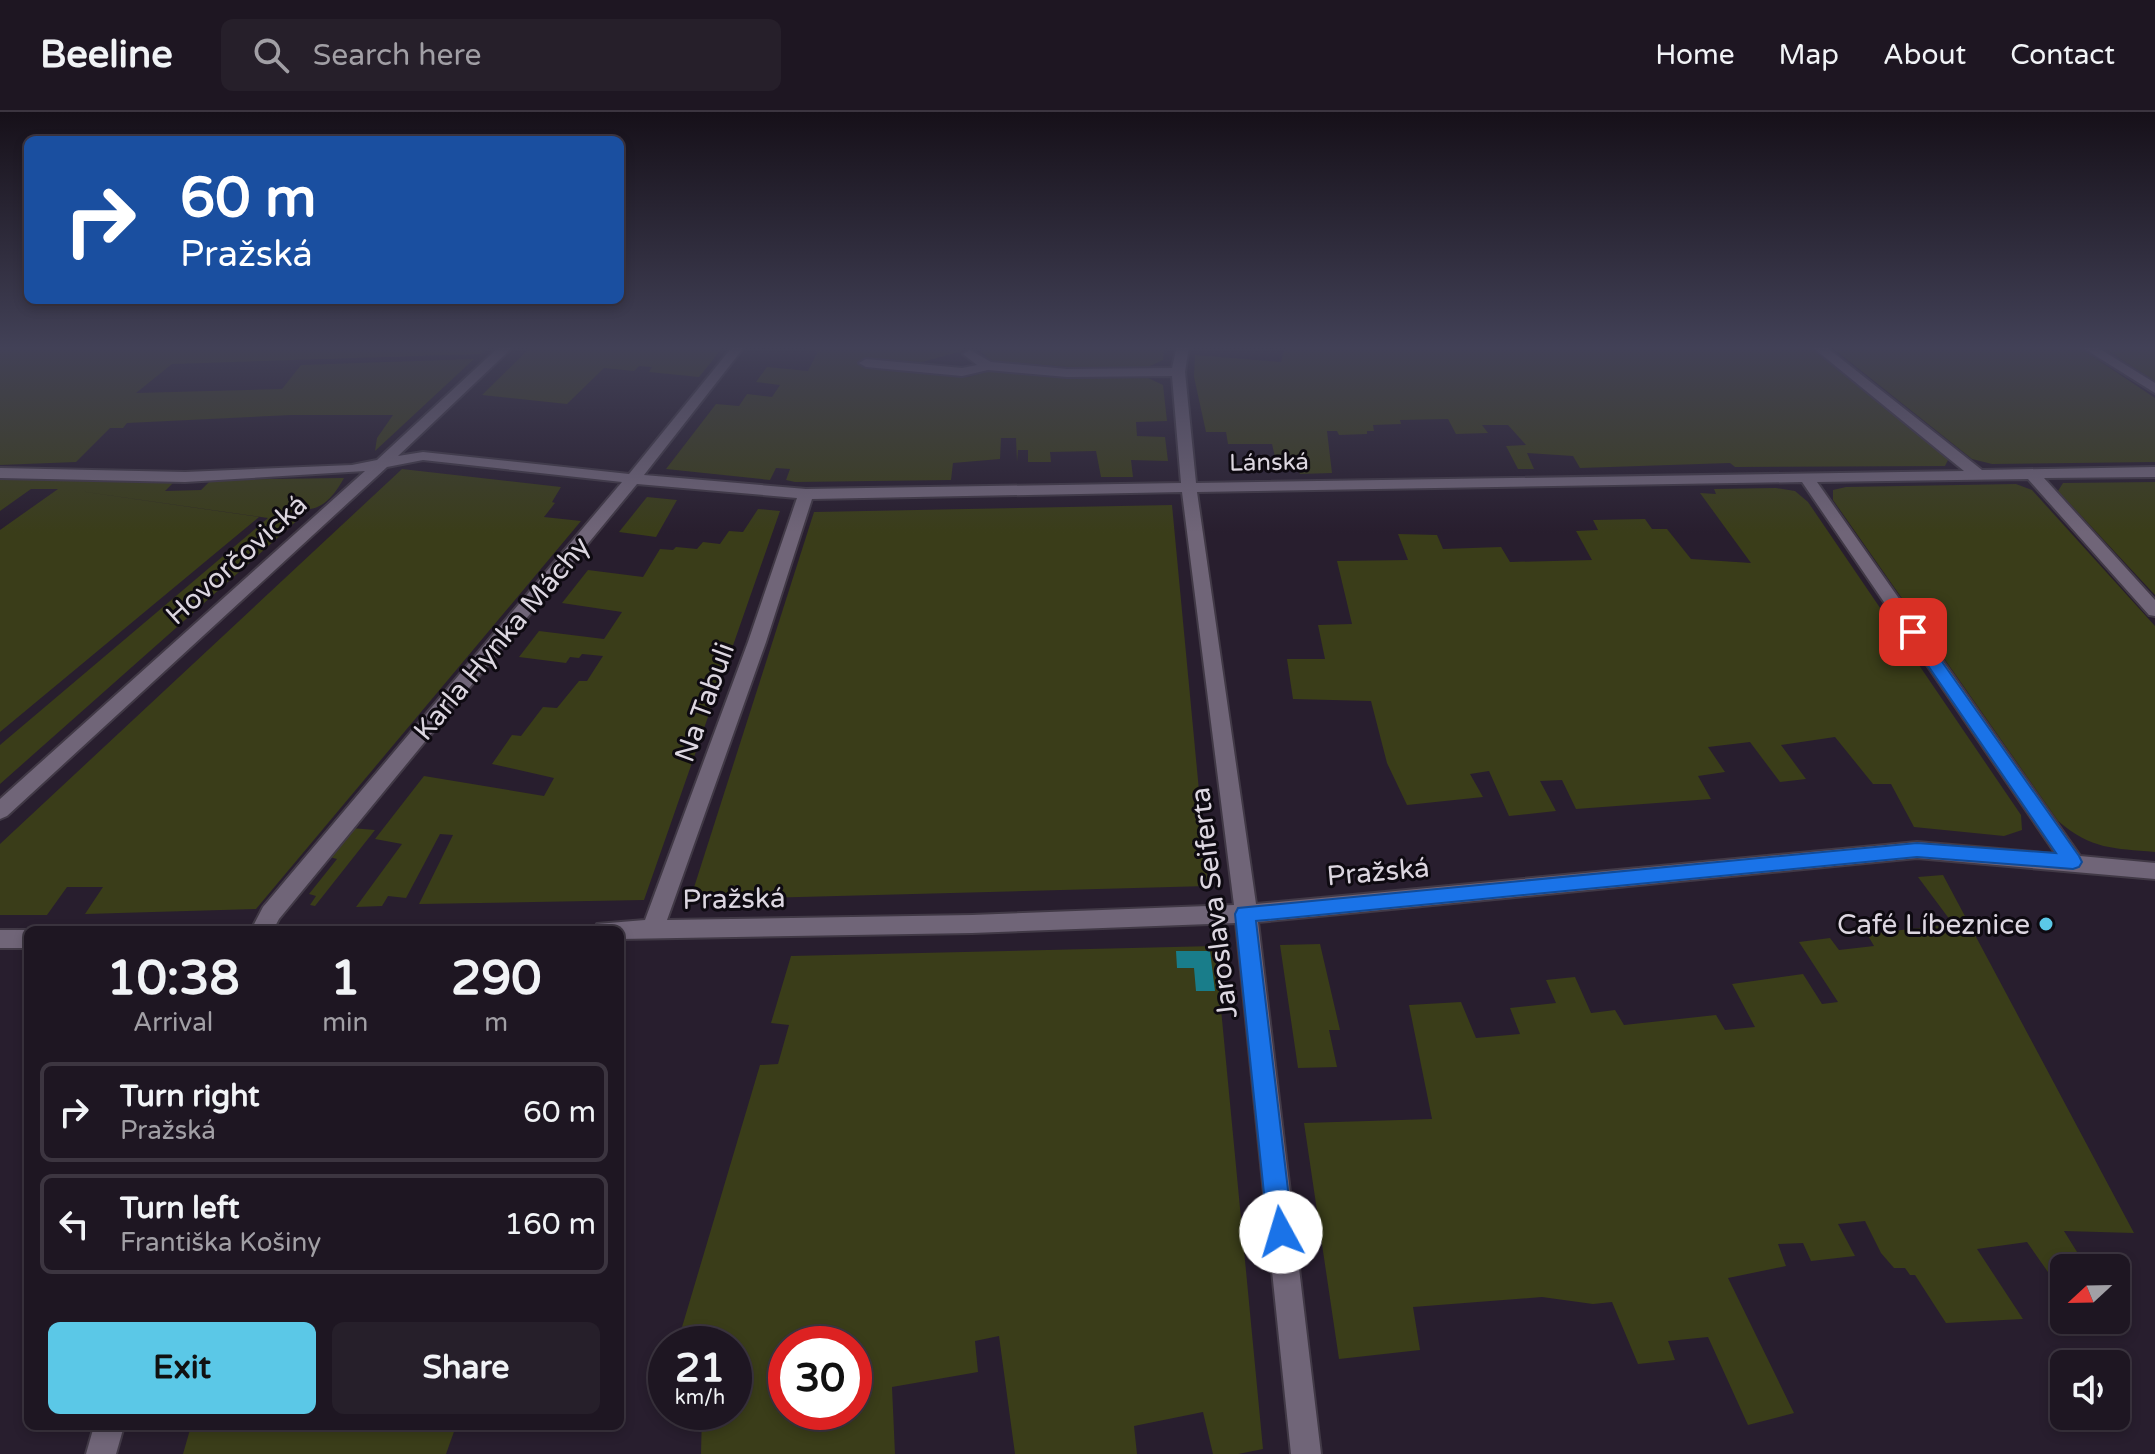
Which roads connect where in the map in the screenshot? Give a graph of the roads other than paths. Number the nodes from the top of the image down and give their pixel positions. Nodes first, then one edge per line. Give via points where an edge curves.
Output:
1 (441, 409) edge
2 (689, 409) edge
3 (1182, 409) edge
4 (1896, 409) edge
5 (385, 461) junction
6 (2155, 472) edge
7 (0, 473) edge
8 (2033, 475) junction
9 (1980, 476) junction
10 (633, 479) junction
11 (1807, 479) junction
12 (1189, 487) junction
13 (806, 494) junction
14 (2155, 611) edge
15 (0, 811) edge
16 (2073, 862) junction
17 (2155, 871) edge
18 (1245, 914) junction
19 (264, 926) edge
20 (653, 929) junction
21 (624, 930) edge
22 (0, 939) edge
23 (24, 939) edge
24 (108, 1430) edge
25 (101, 1454) edge
26 (1306, 1454) edge

1 - 5 street, Hovorčovická
2 - 10 street, Karla Hynka Máchy
3 - 12 street, Jaroslava Seiferta
4 - 9 street
5 - 7 street, Lánská via 352,469 185,477
5 - 10 street, Lánská via 423,456
5 - 15 street, Hovorčovická
6 - 8 street, Lánská
8 - 9 street, Lánská
8 - 14 street
9 - 11 street, Lánská
10 - 13 street, Lánská
10 - 19 street, Karla Hynka Máchy
11 - 12 street, Lánská
11 - 16 street
12 - 13 street, Lánská
12 - 18 street, Jaroslava Seiferta
13 - 20 street, Na Tabuli
16 - 17 street, Pražská
16 - 18 street, Pražská via 1917,850
18 - 20 street, Pražská
18 - 26 street, Jaroslava Seiferta
20 - 21 street, Pražská
22 - 23 street
24 - 25 street

